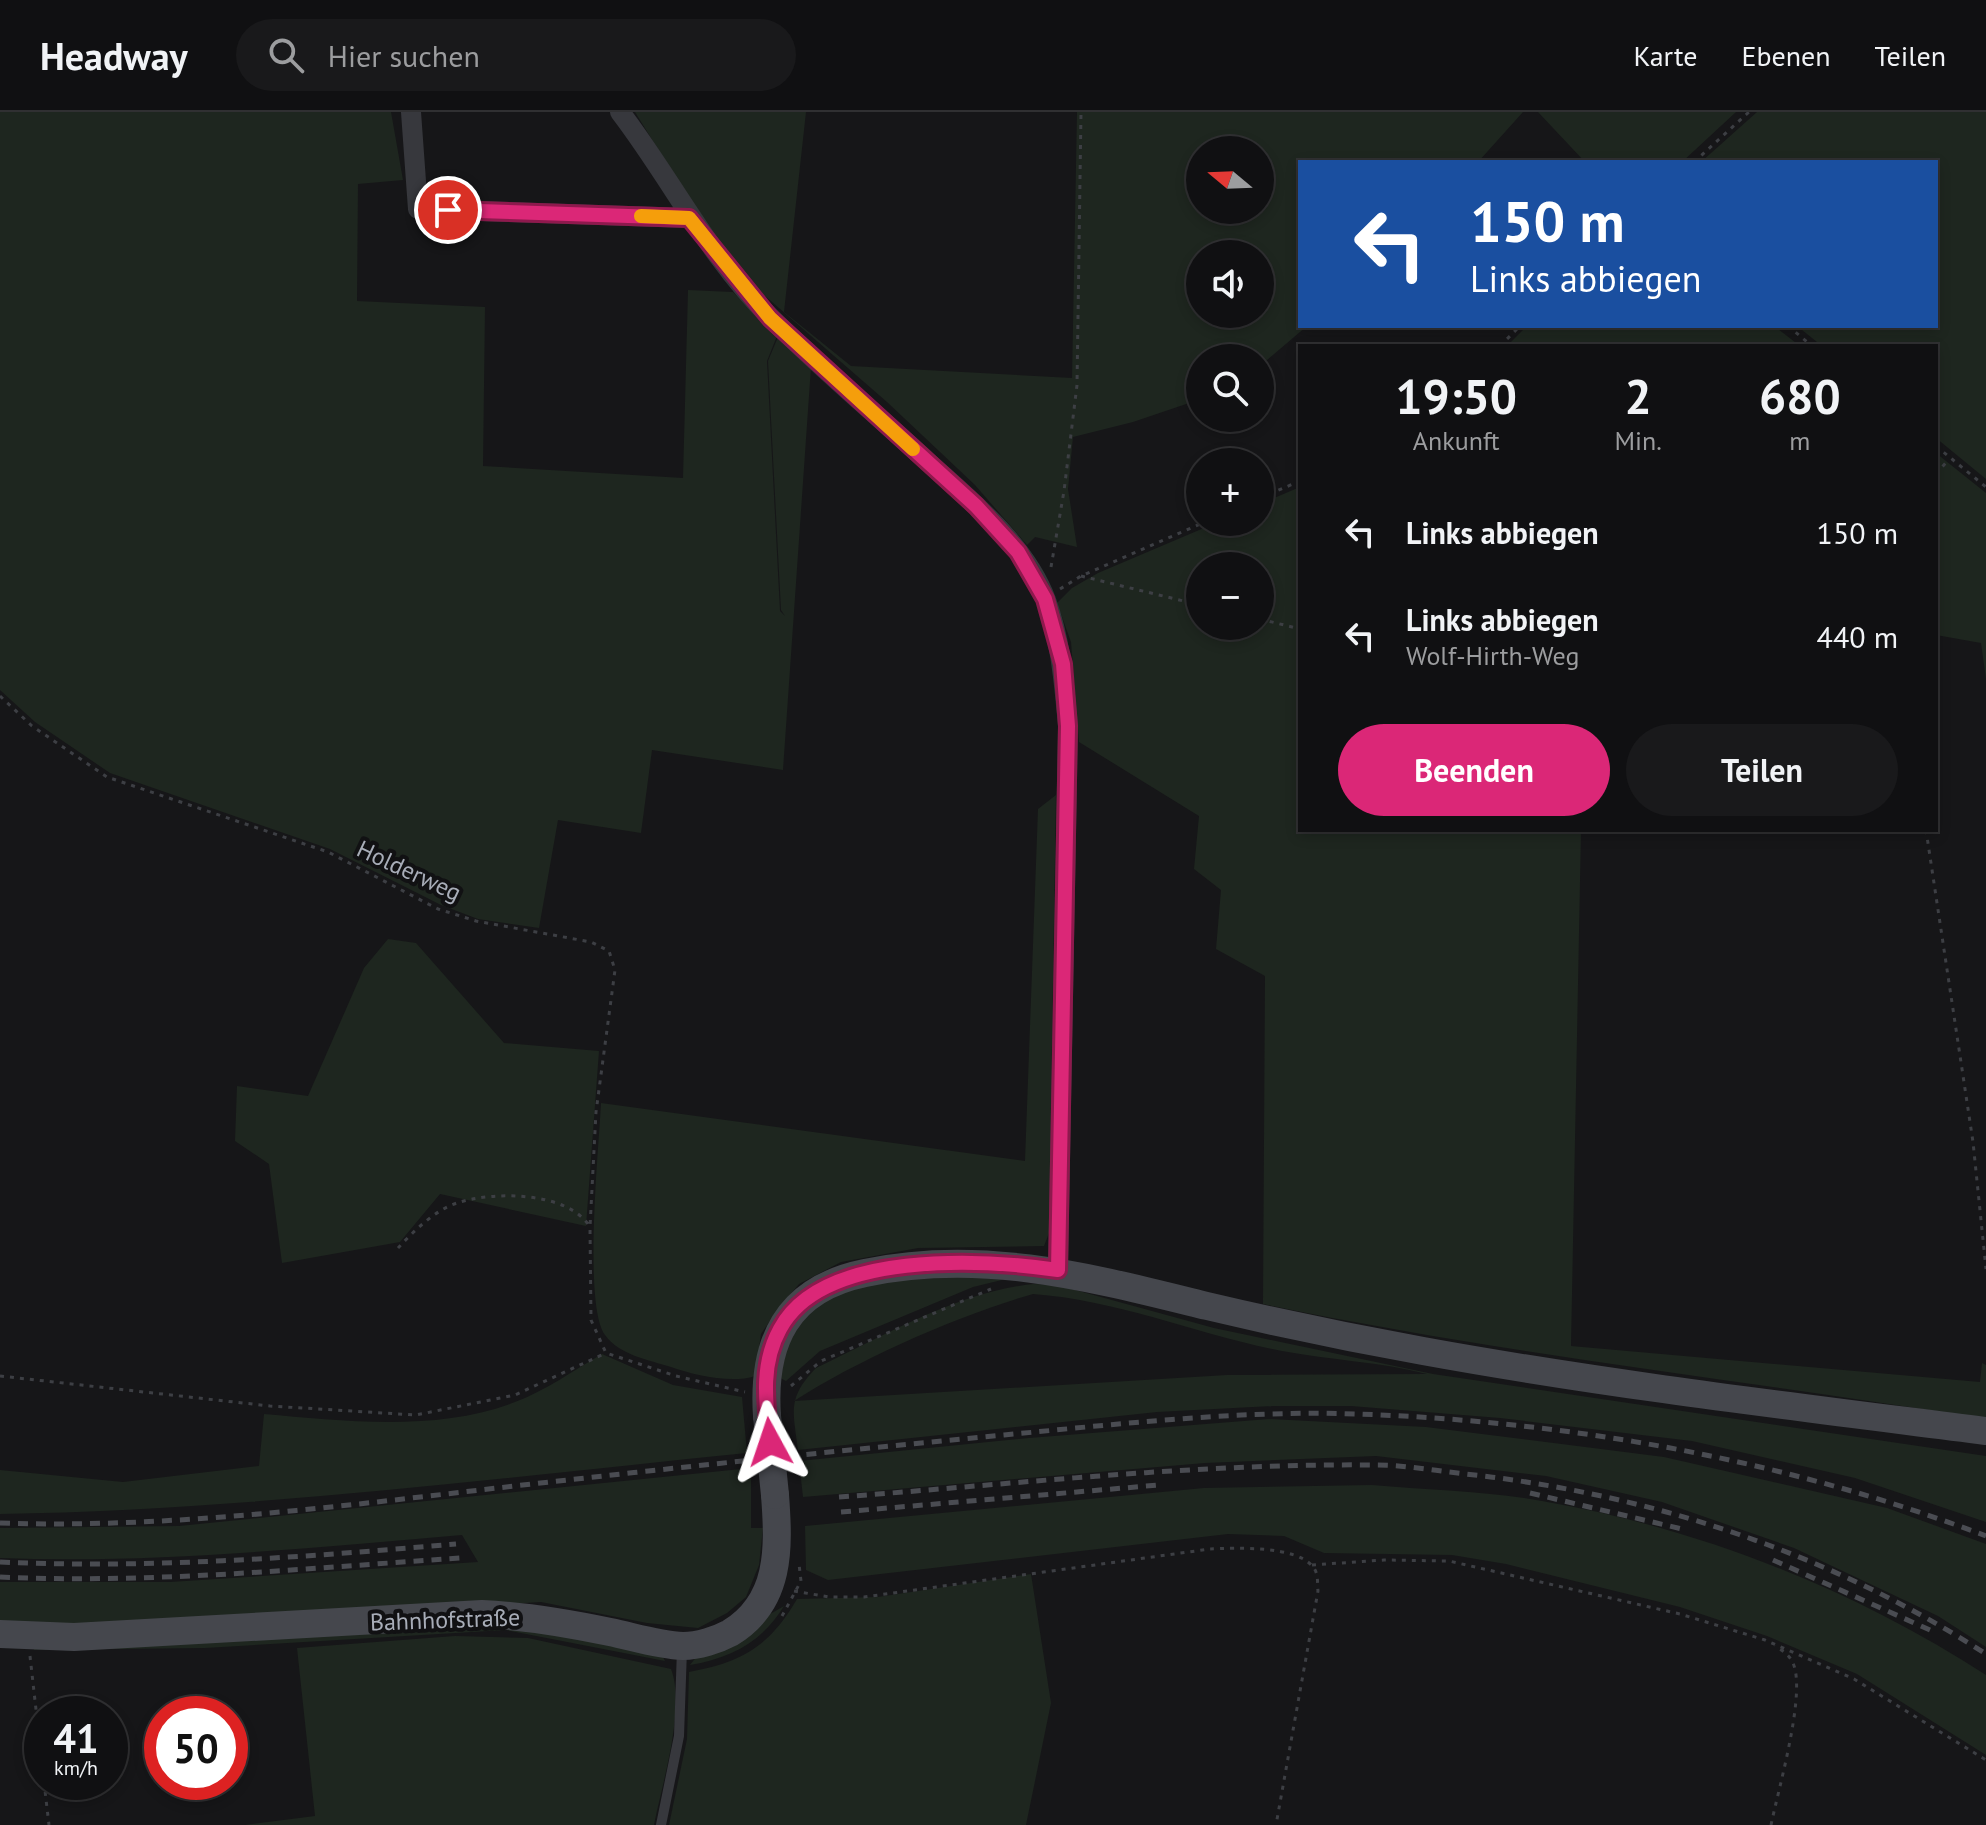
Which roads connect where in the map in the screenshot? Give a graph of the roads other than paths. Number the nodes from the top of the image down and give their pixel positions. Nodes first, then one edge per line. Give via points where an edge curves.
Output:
1 (411, 112) edge
2 (620, 112) edge
3 (689, 218) junction
4 (1058, 1270) junction
5 (1986, 1431) edge
6 (0, 1634) edge
7 (683, 1646) junction
8 (661, 1825) edge

1 - 3 street via 418,209
2 - 3 street
3 - 4 street via 770,318 976,506 1018,552 1045,599 1063,664 1068,726
4 - 5 main road, Bahnhofstraße via 1425,1351 1677,1391
4 - 7 main road, Bahnhofstraße, bridge via 949,1264 864,1273 836,1282 800,1305 780,1328 768,1360 766,1404 785,1594 761,1604 734,1630
6 - 7 main road, Bahnhofstraße via 202,1632 482,1614 547,1619
7 - 8 lane via 679,1736

